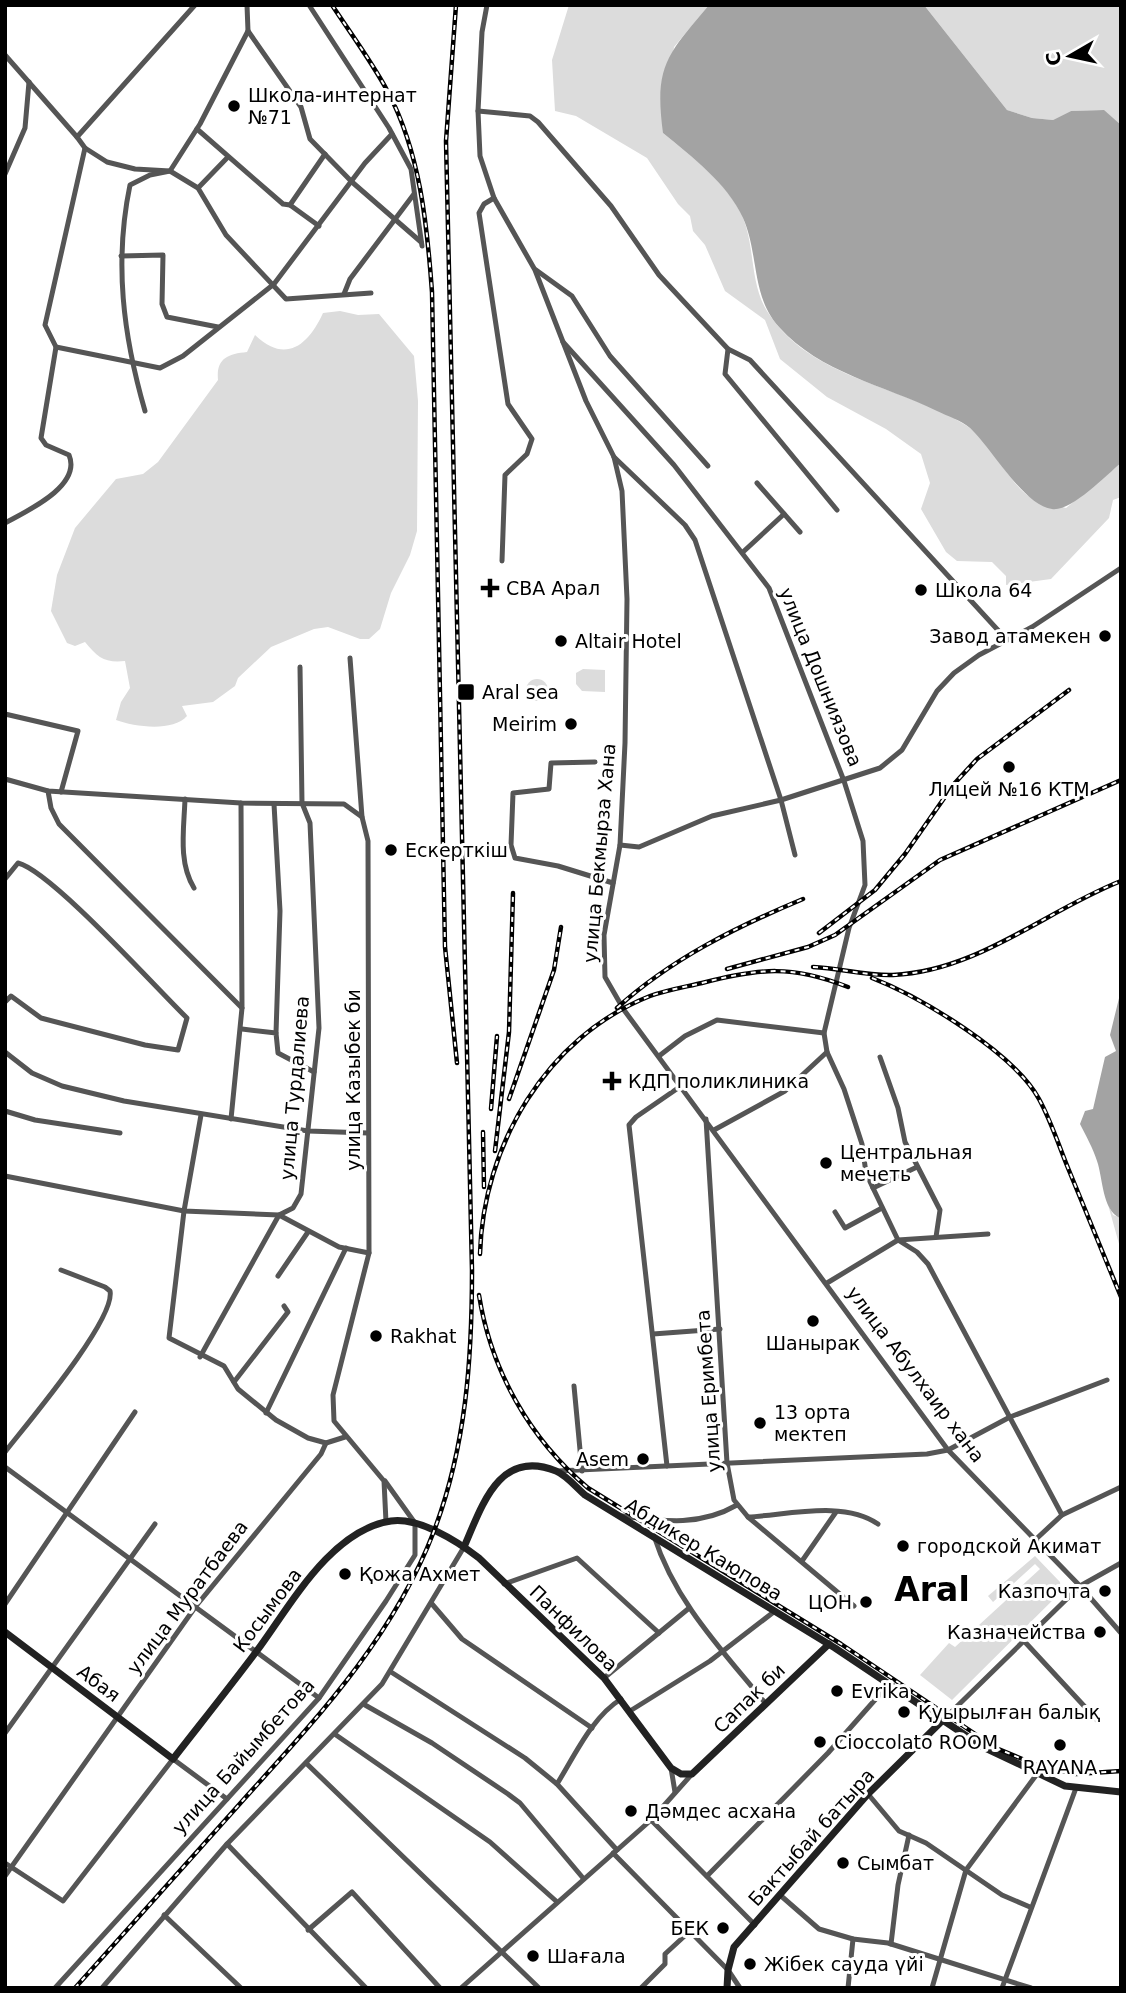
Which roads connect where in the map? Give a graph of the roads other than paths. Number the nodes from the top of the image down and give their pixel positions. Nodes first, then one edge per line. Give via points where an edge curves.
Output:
1 (195, 5) edge
2 (247, 5) edge
3 (309, 5) edge
4 (487, 5) edge
5 (248, 31) junction
6 (5, 55) edge
7 (29, 82) junction
8 (478, 111) junction
9 (197, 129) junction
10 (392, 134) junction
11 (76, 137) junction
12 (85, 148) junction
13 (325, 155) junction
14 (227, 158) junction
15 (170, 171) junction
16 (5, 174) edge
17 (352, 182) junction
18 (198, 188) junction
19 (415, 193) junction
20 (495, 198) junction
21 (290, 205) junction
22 (394, 218) junction
23 (319, 226) junction
24 (121, 256) junction
25 (535, 270) junction
26 (274, 285) junction
27 (371, 293) dead end
28 (344, 294) junction
29 (218, 327) junction
30 (560, 339) junction
31 (56, 347) junction
32 (728, 349) junction
33 (131, 364) junction
34 (145, 411) dead end
35 (614, 457) junction
36 (708, 466) dead end
37 (757, 483) dead end
38 (837, 510) dead end
39 (785, 514) junction
40 (5, 523) edge
41 (800, 532) dead end
42 (743, 552) junction
43 (502, 561) dead end
44 (1121, 568) edge
45 (1007, 640) junction
46 (350, 658) dead end
47 (300, 667) dead end
48 (5, 714) edge
49 (595, 762) dead end
50 (5, 779) edge
51 (844, 781) junction
52 (48, 791) junction
53 (61, 792) junction
54 (185, 799) junction
55 (781, 800) junction
56 (241, 803) junction
57 (302, 803) junction
58 (274, 804) junction
59 (362, 817) junction
60 (620, 845) junction
61 (796, 855) dead end
62 (5, 879) edge
63 (613, 883) junction
64 (194, 888) dead end
65 (5, 1002) edge
66 (242, 1008) junction
67 (242, 1029) junction
68 (276, 1033) junction
69 (824, 1033) junction
70 (5, 1052) edge
71 (827, 1052) junction
72 (659, 1056) junction
73 (880, 1057) dead end
74 (314, 1072) junction
75 (681, 1086) junction
76 (5, 1111) edge
77 (201, 1115) junction
78 (231, 1119) junction
79 (706, 1119) junction
80 (715, 1130) junction
81 (308, 1131) junction
82 (120, 1133) dead end
83 (368, 1133) junction
84 (916, 1167) junction
85 (5, 1175) edge
86 (873, 1188) junction
87 (882, 1208) junction
88 (184, 1211) junction
89 (835, 1212) dead end
90 (279, 1215) junction
91 (308, 1232) junction
92 (988, 1234) dead end
93 (936, 1237) junction
94 (898, 1240) junction
95 (346, 1248) junction
96 (369, 1253) junction
97 (61, 1270) dead end
98 (278, 1276) dead end
99 (827, 1283) junction
100 (284, 1306) dead end
101 (720, 1329) junction
102 (653, 1334) junction
103 (200, 1357) junction
104 (1107, 1380) dead end
105 (234, 1382) junction
106 (574, 1386) dead end
107 (135, 1412) dead end
108 (266, 1413) junction
109 (1010, 1417) junction
110 (345, 1437) junction
111 (326, 1443) junction
112 (948, 1450) junction
113 (5, 1452) edge
114 (727, 1463) junction
115 (5, 1466) edge
116 (667, 1466) junction
117 (558, 1471) junction
118 (582, 1471) junction
119 (384, 1481) junction
120 (1121, 1487) edge
121 (737, 1504) junction
122 (836, 1511) junction
123 (68, 1512) junction
124 (1062, 1515) junction
125 (622, 1516) junction
126 (748, 1517) junction
127 (386, 1522) junction
128 (415, 1523) junction
129 (155, 1524) dead end
130 (878, 1524) dead end
131 (654, 1536) junction
132 (1034, 1541) junction
133 (464, 1547) junction
134 (131, 1557) junction
135 (802, 1561) junction
136 (1121, 1563) edge
137 (504, 1584) junction
138 (1080, 1586) junction
139 (5, 1604) edge
140 (432, 1604) junction
141 (196, 1606) junction
142 (854, 1606) dead end
143 (688, 1609) junction
144 (775, 1611) junction
145 (5, 1632) edge
146 (659, 1633) junction
147 (1121, 1633) edge
148 (1024, 1641) junction
149 (829, 1644) junction
150 (257, 1651) junction
151 (724, 1652) junction
152 (53, 1668) junction
153 (391, 1672) junction
154 (604, 1678) junction
155 (889, 1684) junction
156 (319, 1698) junction
157 (621, 1699) junction
158 (766, 1704) junction
159 (365, 1705) junction
160 (629, 1711) junction
161 (118, 1717) junction
162 (943, 1720) junction
163 (1098, 1721) dead end
164 (592, 1728) junction
165 (5, 1733) edge
166 (336, 1735) junction
167 (173, 1759) junction
168 (306, 1763) junction
169 (671, 1768) junction
170 (692, 1774) junction
171 (1037, 1774) junction
172 (557, 1784) junction
173 (1076, 1788) junction
174 (1121, 1792) edge
175 (675, 1793) junction
176 (868, 1794) junction
177 (227, 1798) junction
178 (651, 1820) junction
179 (909, 1835) junction
180 (227, 1844) junction
181 (615, 1852) junction
182 (5, 1863) edge
183 (12, 1867) junction
184 (966, 1870) junction
185 (5, 1876) edge
186 (707, 1876) junction
187 (583, 1878) junction
188 (780, 1895) junction
189 (556, 1901) junction
190 (1030, 1907) junction
191 (164, 1915) junction
192 (755, 1924) junction
193 (308, 1930) junction
194 (690, 1931) junction
195 (853, 1939) junction
196 (891, 1944) junction
197 (502, 1951) junction
198 (940, 1958) junction
199 (727, 1970) junction
200 (1006, 1978) junction
201 (104, 1987) edge
202 (55, 1988) edge
203 (241, 1988) edge
204 (366, 1988) edge
205 (440, 1988) edge
206 (460, 1988) edge
207 (539, 1988) edge
208 (641, 1988) edge
209 (727, 1988) edge
210 (740, 1988) edge
211 (848, 1988) edge
212 (932, 1988) edge
213 (1002, 1988) edge
214 (1031, 1988) edge

1 - 11 street
2 - 5 street
3 - 10 street
4 - 8 street
5 - 9 street
5 - 13 street via 301,107 310,139
6 - 7 street
7 - 11 street
7 - 16 street via 25,128
8 - 20 street via 480,156
8 - 32 street via 538,121 611,206 659,275
9 - 14 street
9 - 15 street
10 - 17 street
10 - 19 street via 411,169
11 - 12 street
12 - 15 street via 107,162
12 - 31 street via 45,325
13 - 17 street
13 - 21 street
14 - 18 street
14 - 21 street
15 - 18 street
15 - 24 street via 130,184
17 - 22 street
17 - 23 street
18 - 26 street via 226,235
19 - 22 street
19 - 22 street via 421,244
20 - 25 street
20 - 43 street via 479,213 489,295 508,404 532,439 527,454 505,475
21 - 23 street
22 - 28 street
23 - 26 street
24 - 29 street via 163,255 162,304 167,317
24 - 33 street via 121,298
25 - 30 street
25 - 36 street via 572,296 610,356
26 - 28 street via 286,299
26 - 29 street
27 - 28 street
29 - 33 street via 160,368
30 - 35 street
30 - 42 street, улица Дошниязова via 674,465
31 - 33 street
31 - 40 street via 41,438 69,455 72,464 65,482
32 - 38 street via 725,374
32 - 45 street via 750,360
33 - 34 street
35 - 55 street via 695,540
35 - 60 street, улица Бекмырза Хана via 626,527 628,599
37 - 39 street
39 - 41 street
39 - 42 street
42 - 51 street, улица Дошниязова via 769,588
44 - 45 street
45 - 51 street via 954,673 937,691 892,762
46 - 59 street, улица Казыбек би
47 - 57 street, улица Турдалиева
48 - 53 street via 78,731
49 - 63 street via 551,763 549,789 513,793 511,845 515,858
50 - 52 street
51 - 55 street
51 - 69 street, улица Дошниязова via 863,841 865,885 849,928
52 - 53 street
52 - 66 street via 59,824
53 - 54 street
54 - 56 street
54 - 64 street via 183,848 186,875
55 - 60 street via 712,816 639,847
55 - 61 street
56 - 58 street
56 - 66 street
57 - 58 street
57 - 59 street via 344,804
57 - 74 street, улица Турдалиева via 310,823 318,983
58 - 68 street via 280,911
59 - 83 street, улица Казыбек би via 368,841
60 - 63 street, улица Бекмырза Хана
62 - 65 street via 18,863 28,866 54,886 187,1018 178,1050 41,1018 11,996
63 - 72 street, улица Бекмырза Хана via 604,935 605,977
66 - 67 street
67 - 68 street
67 - 78 street
68 - 74 street via 278,1053
69 - 71 street, улица Дошниязова
69 - 72 street via 717,1020
70 - 77 street via 32,1073 62,1086
71 - 80 street via 785,1091
71 - 86 street, улица Дошниязова via 844,1089
72 - 75 street, улица Бекмырза Хана
73 - 84 street
74 - 81 street, улица Турдалиева
75 - 79 street, улица Бекмырза Хана
75 - 102 street via 629,1125
76 - 82 street
77 - 78 street
77 - 88 street
78 - 81 street
79 - 80 street, улица Абулхаир хана
79 - 101 street, улица Еримбета
80 - 99 street, улица Абулхаир хана
81 - 83 street
81 - 90 street, улица Турдалиева via 301,1194 293,1208
83 - 96 street, улица Казыбек би
84 - 86 street
84 - 93 street via 940,1210
85 - 88 street
86 - 87 street, улица Дошниязова
87 - 89 street via 845,1228
87 - 94 street, улица Дошниязова
88 - 90 street
88 - 103 street via 169,1338
90 - 91 street
90 - 103 street, улица Турдалиева
91 - 95 street
91 - 98 street
92 - 93 street
93 - 94 street
94 - 99 street
94 - 109 street via 928,1264
95 - 96 street
95 - 108 street
96 - 110 street, улица Казыбек би via 333,1395 334,1421
97 - 113 street via 104,1287 110,1291 111,1301 80,1354
99 - 112 street, улица Абулхаир хана
100 - 105 street via 288,1312
101 - 102 street
101 - 114 street, улица Еримбета
102 - 116 street
103 - 105 street via 224,1366
104 - 109 street
105 - 108 street
106 - 118 street
107 - 123 street
108 - 111 street via 300,1434
109 - 112 street
109 - 124 street
110 - 111 street
110 - 119 street, улица Казыбек би
111 - 141 street, улица Муратбаева
112 - 114 street
112 - 132 street, улица Абулхаир хана
114 - 116 street
114 - 121 street, улица Еримбета
115 - 123 street
116 - 118 street
117 - 118 street
117 - 125 street, Абдикер Каюпова via 586,1495
117 - 133 street via 524,1466 505,1474 489,1493
119 - 127 street
119 - 128 street, улица Казыбек би
120 - 124 street
121 - 125 street via 684,1522
121 - 126 street, улица Еримбета
122 - 126 street
122 - 130 street via 856,1513
122 - 135 street
123 - 134 street
123 - 139 street
124 - 132 street
125 - 131 street, Абдикер Каюпова
126 - 135 street, улица Еримбета
127 - 128 street, Косымова
127 - 150 street, Косымова via 363,1532 324,1561
128 - 133 street, Панфилова
128 - 156 street, улица Байымбетова via 415,1555
129 - 134 street
131 - 143 street via 663,1564
131 - 144 street, Абдикер Каюпова
132 - 138 street, улица Абулхаир хана
133 - 137 street, Панфилова
133 - 140 street
134 - 141 street
134 - 152 street
135 - 142 street, улица Еримбета
136 - 138 street
137 - 146 street via 577,1558
137 - 154 street, Панфилова
138 - 147 street, улица Абулхаир хана
138 - 148 street
140 - 153 street
140 - 164 street via 463,1639
141 - 150 street
141 - 161 street, улица Муратбаева
143 - 146 street
143 - 151 street
144 - 149 street, Абдикер Каюпова
144 - 151 street
145 - 152 street, Абая
146 - 154 street
148 - 162 street
148 - 163 street
149 - 155 street, Абдикер Каюпова
149 - 158 street, Сапак би
150 - 156 street
150 - 167 street, Косымова
151 - 158 street
151 - 160 street
152 - 161 street, Абая
152 - 165 street
153 - 159 street
153 - 172 street via 525,1758
154 - 157 street, Панфилова
155 - 162 street, Абдикер Каюпова
155 - 186 street
156 - 177 street, улица Байымбетова
157 - 160 street, Панфилова
157 - 164 street
158 - 170 street, Сапак би
159 - 166 street
159 - 187 street via 514,1798
160 - 169 street, Панфилова
161 - 167 street, Абая
161 - 183 street, улица Муратбаева
162 - 171 street, Абдикер Каюпова
162 - 176 street, Бактыбай батыра
164 - 172 street
166 - 168 street
166 - 189 street via 490,1842
167 - 177 street
167 - 183 street via 63,1901
168 - 180 street
168 - 197 street
169 - 170 street
169 - 175 street
170 - 175 street
171 - 173 street, Абдикер Каюпова
171 - 184 street
172 - 181 street
173 - 174 street, Абдикер Каюпова
173 - 190 street
175 - 178 street
176 - 179 street via 899,1831
176 - 188 street, Бактыбай батыра
177 - 202 street, улица Байымбетова
178 - 181 street
178 - 186 street
179 - 184 street
179 - 196 street
180 - 191 street
180 - 193 street
181 - 187 street
181 - 194 street
182 - 183 street
183 - 185 street, улица Муратбаева
184 - 190 street via 1002,1895
184 - 198 street
186 - 192 street
187 - 189 street
188 - 192 street, Бактыбай батыра
188 - 195 street via 819,1929
189 - 197 street
190 - 200 street
191 - 201 street
191 - 203 street
192 - 199 street, Бактыбай батыра via 734,1947
193 - 204 street
193 - 205 street via 352,1892
194 - 199 street
194 - 208 street via 665,1954 665,1964
195 - 196 street
195 - 211 street
196 - 198 street
197 - 206 street
197 - 207 street
198 - 200 street
198 - 212 street
199 - 209 street, Бактыбай батыра
199 - 210 street
200 - 213 street
200 - 214 street

